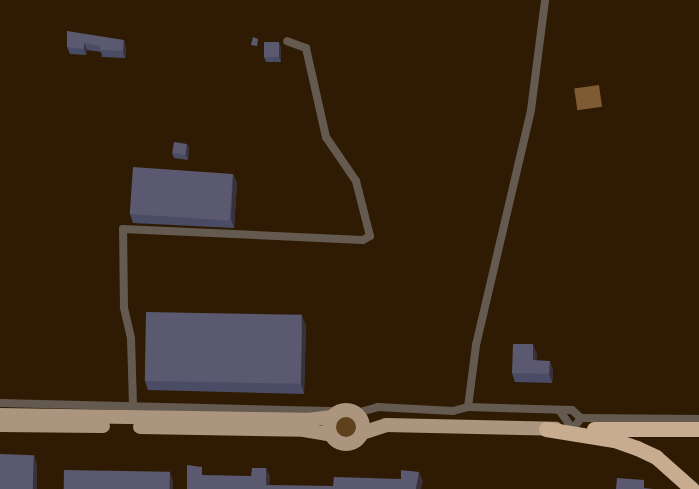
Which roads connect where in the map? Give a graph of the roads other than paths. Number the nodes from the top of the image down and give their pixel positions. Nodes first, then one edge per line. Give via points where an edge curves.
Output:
1 (545, 0) edge
2 (287, 41) dead end
3 (0, 403) edge
4 (133, 405) junction
5 (468, 407) junction
6 (559, 410) junction
7 (336, 414) junction
8 (0, 415) edge
9 (358, 415) junction
10 (699, 419) edge
11 (577, 423) junction
12 (0, 425) edge
13 (386, 425) junction
14 (546, 429) junction
15 (648, 429) junction
16 (699, 429) edge
17 (362, 433) junction
18 (331, 435) junction
19 (699, 436) edge
20 (692, 489) edge

1 - 5 street via 531,110 476,345
2 - 4 street via 306,48 326,137 356,181 370,236 363,240 123,229 124,307 131,338
3 - 4 street
4 - 7 street
5 - 6 street
5 - 9 street via 453,411 378,407
6 - 11 street
6 - 11 street via 572,410
7 - 8 main road via 306,420
7 - 9 main road
7 - 18 main road
9 - 13 main road
9 - 17 main road
10 - 11 street
11 - 14 main road
11 - 15 highway
12 - 18 main road via 304,429
13 - 14 main road
13 - 17 main road
14 - 20 highway via 614,440 637,448 656,458
15 - 16 highway
15 - 19 highway
17 - 18 main road via 345,444

